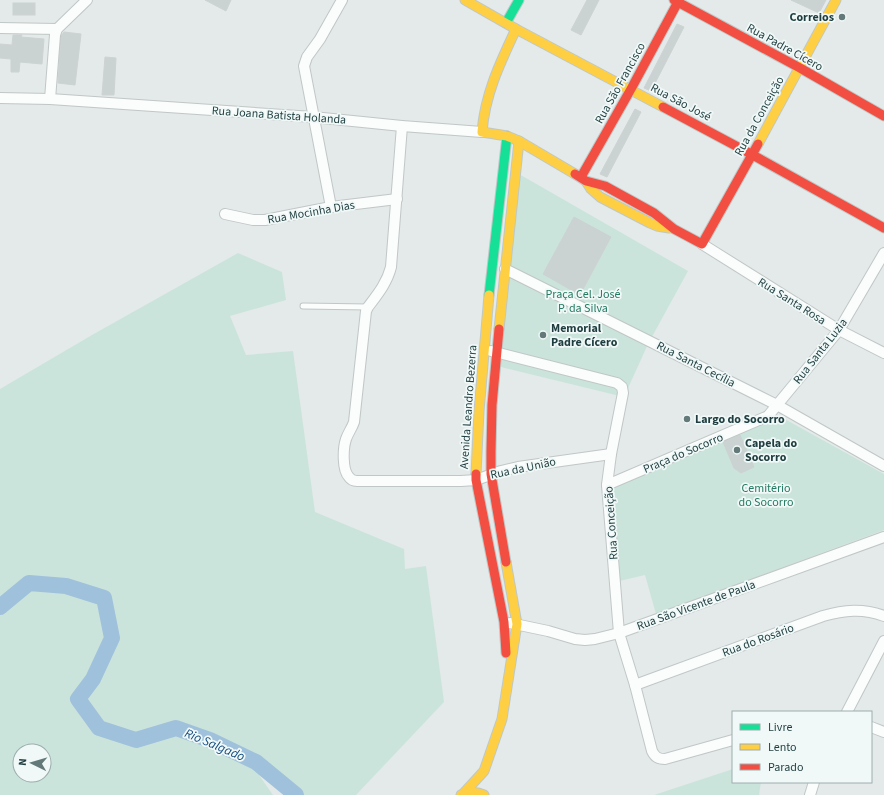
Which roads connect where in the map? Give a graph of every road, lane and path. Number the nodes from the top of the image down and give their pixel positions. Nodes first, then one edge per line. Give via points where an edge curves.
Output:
1 (87, 0) edge
2 (342, 0) edge
3 (465, 0) edge
4 (519, 0) edge
5 (836, 0) edge
6 (677, 1) edge
7 (506, 23) junction
8 (0, 28) edge
9 (57, 29) junction
10 (516, 29) junction
11 (800, 68) junction
12 (631, 89) junction
13 (0, 98) edge
14 (50, 99) junction
15 (884, 116) edge
16 (314, 117) junction
17 (402, 126) junction
18 (482, 132) junction
19 (507, 136) junction
20 (519, 141) junction
21 (751, 154) junction
22 (584, 179) junction
23 (397, 199) junction
24 (331, 207) junction
25 (225, 214) dead end
26 (884, 228) edge
27 (702, 244) junction
28 (884, 254) edge
29 (505, 269) junction
30 (303, 306) dead end
31 (368, 307) junction
32 (839, 330) junction
33 (483, 350) junction
34 (496, 352) junction
35 (884, 353) edge
36 (777, 405) junction
37 (611, 454) junction
38 (884, 466) edge
39 (491, 474) junction
40 (476, 480) junction
41 (607, 485) junction
42 (884, 537) edge
43 (884, 616) edge
44 (504, 622) junction
45 (517, 624) junction
46 (619, 633) junction
47 (884, 641) edge
48 (635, 685) junction
49 (507, 690) junction
50 (848, 711) edge
51 (872, 727) edge
52 (884, 732) edge
53 (732, 740) edge
54 (484, 771) junction
55 (486, 790) edge
56 (462, 794) edge

1 - 9 street
2 - 16 street via 305,61 304,71
3 - 7 main road, Rua São José
4 - 7 main road
5 - 11 main road, Rua da Conceição
6 - 11 main road, Rua Padre Cícero
6 - 12 main road, Rua São Francisco
7 - 10 main road, Rua São José
8 - 9 street
9 - 14 street
10 - 12 main road, Rua São José
10 - 18 main road via 489,95
11 - 15 main road, Rua Padre Cícero
11 - 21 main road, Rua da Conceição
12 - 21 main road, Rua São José
12 - 22 main road, Rua São Francisco
13 - 14 street, Rua Joana Batista Holanda
14 - 16 street, Rua Joana Batista Holanda
16 - 17 street, Rua Joana Batista Holanda
16 - 24 street
17 - 18 street, Rua Joana Batista Holanda
17 - 23 street
18 - 19 main road, Rua Joana Batista Holanda
19 - 20 main road
19 - 33 main road, Avenida Leandro Bezerra
20 - 22 main road
20 - 29 main road, Avenida Leandro Bezerra
21 - 26 main road, Rua São José
21 - 27 main road, Rua da Conceição
22 - 27 main road via 605,186
23 - 24 street, Rua Mocinha Dias
23 - 31 street via 389,274
24 - 25 street, Rua Mocinha Dias via 265,220
27 - 32 street, Rua Santa Rosa
28 - 32 street, Rua Santa Luzia
29 - 34 main road, Avenida Leandro Bezerra
29 - 36 street, Rua Santa Cecília
30 - 31 lane
31 - 40 street, Rua da União via 354,422 345,445 347,475 357,481
32 - 35 street, Rua Santa Rosa
32 - 36 street, Rua Santa Luzia
33 - 34 street, Rua Conceição
33 - 40 main road, Avenida Leandro Bezerra
34 - 37 street, Rua Conceição via 620,384 623,392
34 - 39 main road, Avenida Leandro Bezerra via 492,394
36 - 38 street, Rua Santa Cecília
36 - 41 street, Praça do Socorro via 768,416
37 - 39 street, Rua da União via 518,467
37 - 41 street, Rua Conceição
39 - 40 street, Rua da União
39 - 45 main road, Avenida Leandro Bezerra
40 - 44 main road, Avenida Leandro Bezerra
41 - 46 street, Rua Conceição
42 - 46 street, Rua São Vicente de Paula
43 - 48 street, Rua do Rosário via 852,610 823,616
44 - 45 street, Rua São Vicente de Paula
44 - 49 main road, Avenida Leandro Bezerra
45 - 46 street, Rua São Vicente de Paula via 585,640
45 - 49 main road, Avenida Leandro Bezerra
46 - 48 street, Rua Conceição
47 - 50 street
48 - 53 street, Rua Conceição via 652,751 657,757 664,759
49 - 54 main road, Avenida Leandro Bezerra via 502,719
51 - 52 street
54 - 55 main road
54 - 56 main road
55 - 56 main road

